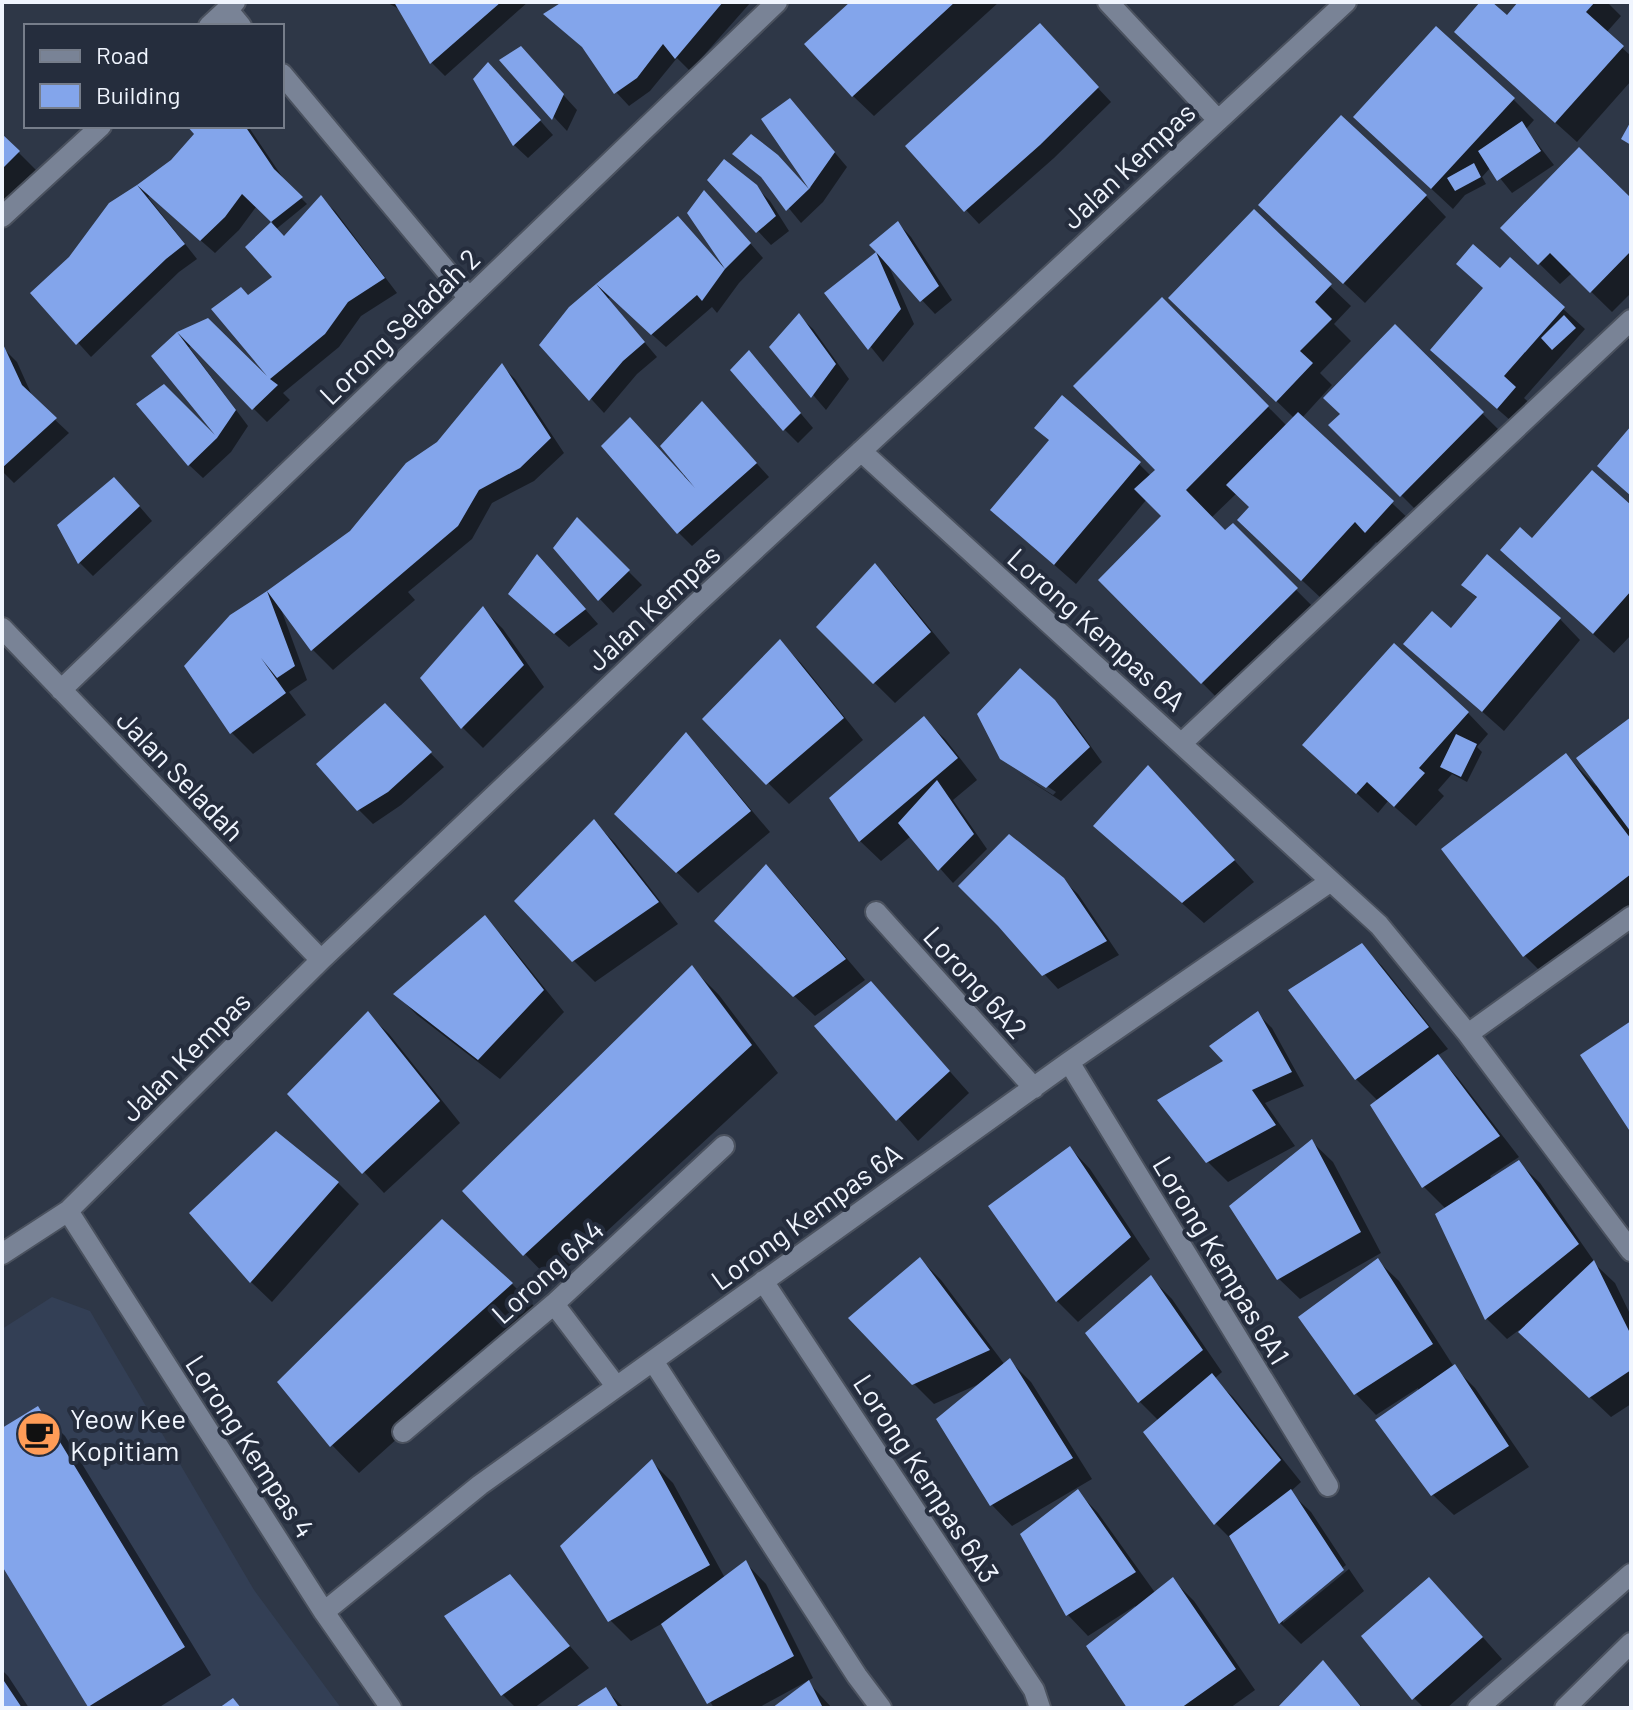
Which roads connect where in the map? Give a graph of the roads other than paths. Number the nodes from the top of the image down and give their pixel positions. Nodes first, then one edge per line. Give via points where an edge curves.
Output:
1 (777, 2) edge
2 (1108, 2) edge
3 (1346, 2) edge
4 (231, 6) edge
5 (211, 24) edge
6 (240, 24) edge
7 (284, 76) edge
8 (1218, 120) junction
9 (99, 128) edge
10 (2, 217) edge
11 (469, 298) junction
12 (1631, 320) edge
13 (861, 451) junction
14 (2, 628) edge
15 (61, 690) junction
16 (1182, 743) junction
17 (1331, 881) junction
18 (876, 912) dead end
19 (1631, 917) edge
20 (321, 960) junction
21 (1468, 1034) junction
22 (1069, 1062) junction
23 (1034, 1088) junction
24 (724, 1146) dead end
25 (68, 1211) junction
26 (1631, 1251) edge
27 (2, 1254) edge
28 (763, 1281) junction
29 (554, 1304) junction
30 (653, 1361) junction
31 (616, 1386) junction
32 (403, 1432) dead end
33 (1328, 1486) dead end
34 (1631, 1574) edge
35 (324, 1612) junction
36 (1631, 1643) edge
37 (391, 1708) edge
38 (881, 1708) edge
39 (1040, 1708) edge
40 (1478, 1708) edge
41 (1565, 1708) edge

1 - 11 street, Lorong Seladah 2
2 - 8 street
3 - 8 street, Jalan Kempas
4 - 5 street
4 - 6 street
7 - 11 street
8 - 13 street, Jalan Kempas
9 - 10 street
11 - 15 street, Lorong Seladah 2
12 - 16 street
13 - 16 street, Lorong Kempas 6A
13 - 20 street, Jalan Kempas
14 - 15 street, Jalan Seladah
15 - 20 street, Jalan Seladah
16 - 17 street, Lorong Kempas 6A
17 - 21 street, Lorong Kempas 6A via 1379,925
17 - 22 street, Lorong Kempas 6A
18 - 23 street, Lorong 6A2
19 - 21 street
20 - 25 street, Jalan Kempas
21 - 26 street, Lorong Kempas 6A
22 - 23 street, Lorong Kempas 6A
22 - 33 street, Lorong Kempas 6A1
23 - 28 street, Lorong Kempas 6A
24 - 29 street, Lorong 6A4
25 - 27 street, Jalan Kempas
25 - 35 street, Lorong Kempas 4
28 - 30 street, Lorong Kempas 6A
28 - 39 street, Lorong Kempas 6A3 via 1034,1690
29 - 31 street
29 - 32 street, Lorong 6A4
30 - 31 street, Lorong Kempas 6A
30 - 38 street
31 - 35 street, Lorong Kempas 6A via 480,1485
34 - 40 street
35 - 37 street, Lorong Kempas 4
36 - 41 street

